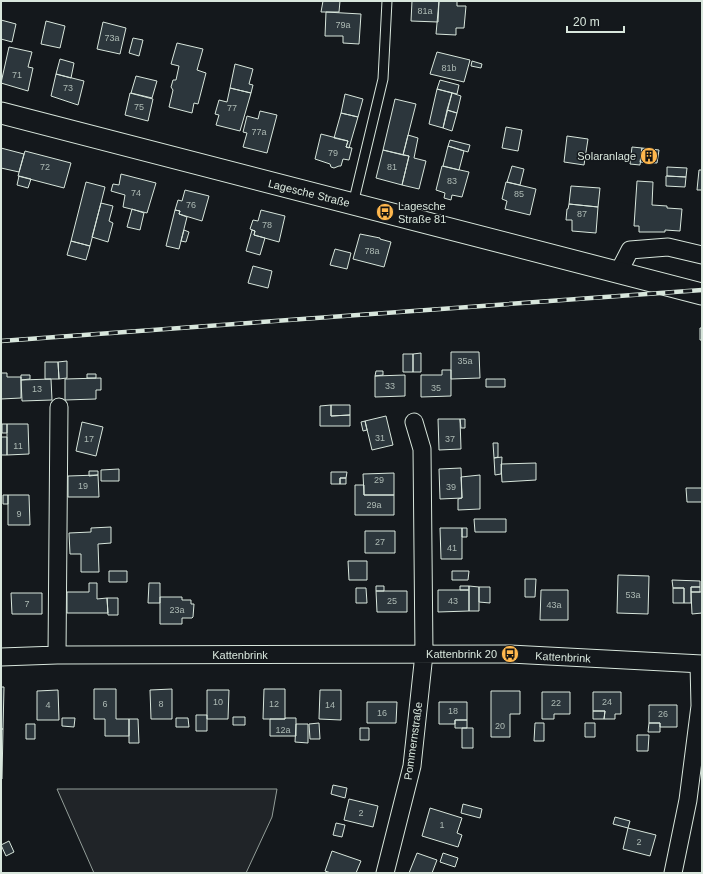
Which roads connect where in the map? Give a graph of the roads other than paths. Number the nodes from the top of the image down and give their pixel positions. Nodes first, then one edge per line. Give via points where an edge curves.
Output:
1 (387, 1) edge
2 (1, 113) edge
3 (353, 204) junction
4 (702, 255) edge
5 (618, 272) junction
6 (702, 294) edge
7 (59, 407) dead end
8 (414, 422) dead end
9 (424, 654) junction
10 (57, 656) junction
11 (1, 657) edge
12 (701, 664) edge
13 (385, 873) edge
14 (673, 873) edge

1 - 3 lane via 383,79
2 - 3 street, Lagesche Straße
3 - 5 street, Lagesche Straße
4 - 5 street via 668,246 630,250
5 - 6 street, Lagesche Straße
7 - 10 street
8 - 9 street via 422,450
9 - 10 street, Kattenbrink
9 - 12 street, Kattenbrink via 510,654
9 - 13 street, Pommernstraße via 412,766
10 - 11 street, Kattenbrink
12 - 14 street via 700,706 688,800

